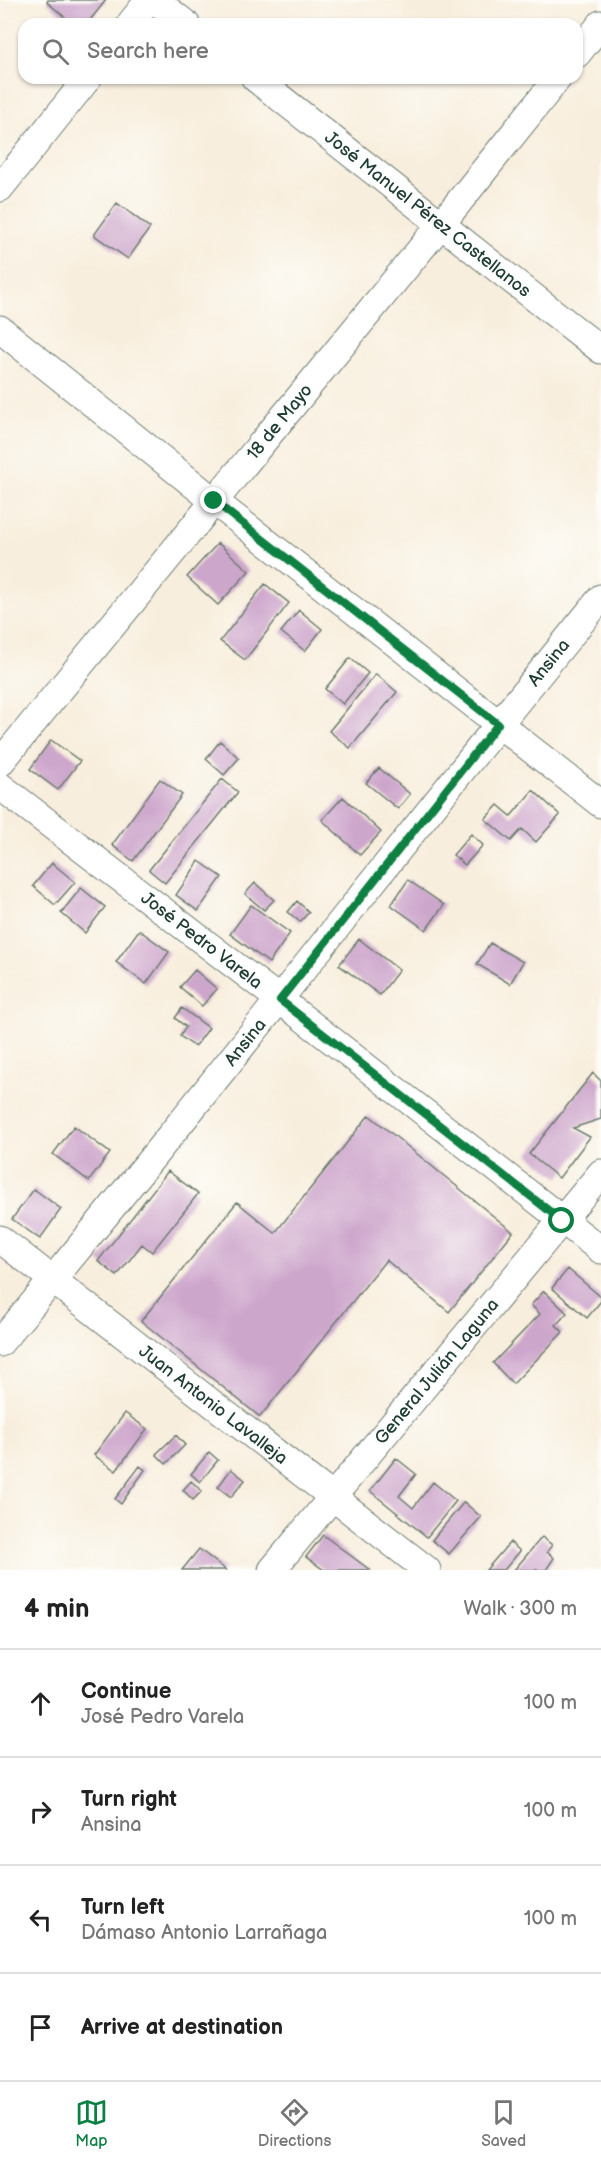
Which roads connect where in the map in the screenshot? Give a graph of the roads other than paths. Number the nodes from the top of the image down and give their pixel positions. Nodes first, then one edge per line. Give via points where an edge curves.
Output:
1 (149, 0) edge
2 (155, 0) edge
3 (135, 18) edge
4 (178, 18) edge
5 (601, 24) edge
6 (583, 46) edge
7 (82, 84) edge
8 (263, 84) edge
9 (553, 84) edge
10 (0, 188) edge
11 (442, 224) junction
12 (0, 329) edge
13 (601, 350) edge
14 (214, 501) junction
15 (601, 598) edge
16 (498, 724) junction
17 (0, 763) edge
18 (0, 786) edge
19 (601, 804) edge
20 (280, 1000) junction
21 (601, 1173) edge
22 (562, 1221) junction
23 (0, 1239) edge
24 (601, 1251) edge
25 (51, 1279) junction
26 (0, 1343) edge
27 (332, 1496) junction
28 (272, 1570) edge
29 (427, 1570) edge

1 - 3 street
2 - 4 street
5 - 6 street
7 - 10 street
8 - 11 street, José Manuel Pérez Castellanos
9 - 11 street, 18 de Mayo
11 - 13 street, José Manuel Pérez Castellanos
11 - 14 street, 18 de Mayo
12 - 14 street
14 - 16 street
14 - 17 street, 18 de Mayo
15 - 16 street, Ansina
16 - 19 street
16 - 20 street, Ansina
18 - 20 street, José Pedro Varela
20 - 22 street, José Pedro Varela
20 - 25 street, Ansina
21 - 22 street, General Julián Laguna
22 - 24 street, José Pedro Varela
22 - 27 street, General Julián Laguna
23 - 25 street, Juan Antonio Lavalleja
25 - 26 street, Ansina
25 - 27 street, Juan Antonio Lavalleja
27 - 28 street, General Julián Laguna
27 - 29 street, Juan Antonio Lavalleja

